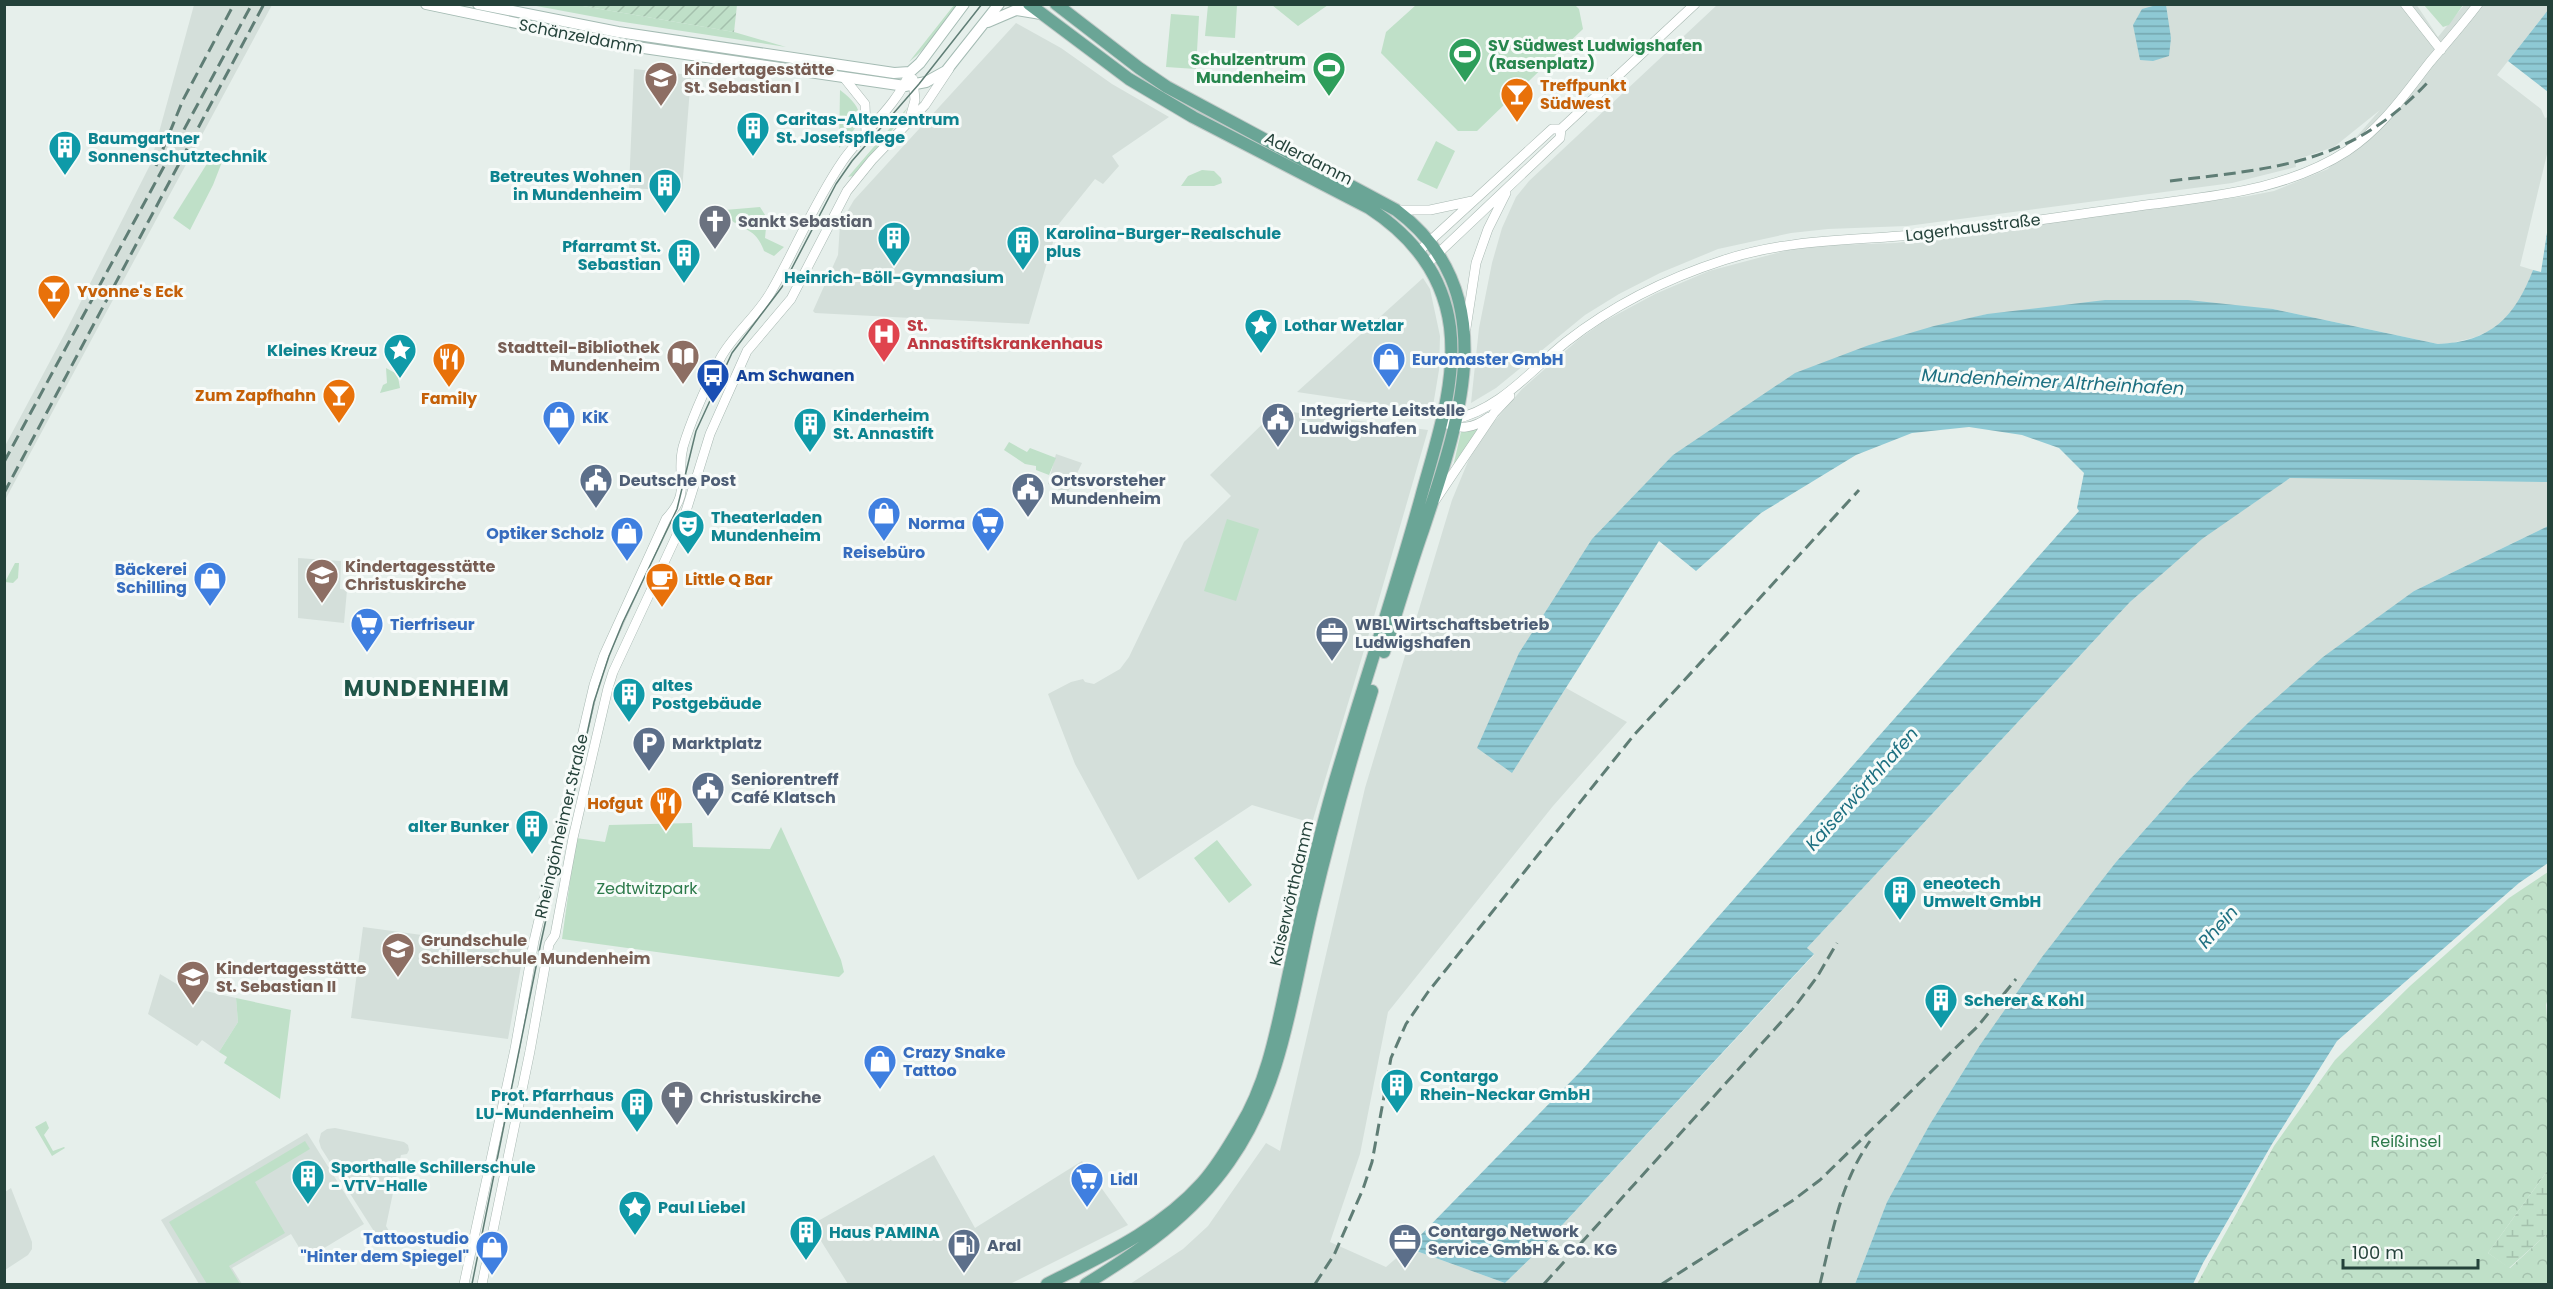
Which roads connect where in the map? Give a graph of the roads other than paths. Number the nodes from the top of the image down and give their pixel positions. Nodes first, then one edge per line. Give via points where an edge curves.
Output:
1 (426, 4) edge
2 (478, 4) edge
3 (964, 4) edge
4 (999, 4) edge
5 (1029, 4) edge
6 (1056, 4) edge
7 (1070, 4) edge
8 (1695, 4) edge
9 (2405, 4) edge
10 (2478, 4) edge
11 (1041, 14) junction
12 (1078, 22) junction
13 (985, 24) junction
14 (2441, 50) junction
15 (949, 69) junction
16 (910, 72) junction
17 (845, 79) junction
18 (910, 86) junction
19 (909, 121) junction
20 (1561, 129) junction
21 (866, 134) junction
22 (1510, 185) junction
23 (1475, 200) junction
24 (1396, 210) junction
25 (1430, 241) junction
26 (1419, 251) junction
27 (1438, 253) junction
28 (1428, 264) junction
29 (1465, 336) junction
30 (1520, 384) junction
31 (1494, 413) junction
32 (1442, 422) junction
33 (1455, 424) junction
34 (1430, 508) junction
35 (464, 1284) edge
36 (482, 1284) edge
37 (1047, 1284) edge
38 (1086, 1284) edge

1 - 17 main road, Schänzeldamm via 616,44
2 - 16 main road, Schänzeldamm via 695,44 852,68
3 - 16 main road
4 - 13 main road, Schänzeldamm
5 - 11 main road, Adlerdamm
6 - 12 main road, Adlerdamm
7 - 12 main road
8 - 20 street
9 - 14 street
10 - 14 street, Lagerhausstraße
11 - 13 main road via 1016,10
11 - 26 main road, Adlerdamm via 1129,79 1193,117 1369,208 1390,222
12 - 24 main road, Adlerdamm via 1167,87
13 - 15 main road, Schänzeldamm
14 - 30 street, Lagerhausstraße via 2376,127 2349,149 2300,176 2246,191 1929,234 1795,243 1726,259 1656,287 1605,315 1565,343
15 - 18 main road, Schänzeldamm
15 - 19 street, Rheingönheimer Straße
16 - 18 street
17 - 18 main road, Schänzeldamm
17 - 21 street via 866,105
18 - 19 street via 913,106
18 - 21 street, Rheingönheimer Straße
19 - 36 street, Rheingönheimer Straße via 847,191 791,299 747,351 710,434 682,524 619,657 608,688 573,838 555,934 549,944
20 - 22 street via 1560,138
20 - 23 street via 1552,129
21 - 35 street, Rheingönheimer Straße via 829,183 764,303 721,357 683,449 680,501 666,519 607,647 594,685 534,941
22 - 27 street
22 - 29 street via 1476,263
23 - 24 street via 1442,208
23 - 25 street
24 - 25 main road, Adlerdamm
25 - 26 street
25 - 27 main road, Adlerdamm
26 - 28 main road, Adlerdamm
27 - 28 street
27 - 29 main road, Adlerdamm via 1458,293
28 - 32 main road, Adlerdamm via 1445,302 1450,327 1450,372
29 - 33 main road, Kaiserwörthdamm
30 - 31 street
30 - 33 street, Lagerhausstraße
31 - 33 street via 1465,428
31 - 34 street
32 - 33 street, Lagerhausstraße
32 - 37 main road, Kaiserwörthdamm via 1335,782 1257,1094 1220,1160 1181,1204 1134,1238
33 - 34 main road, Kaiserwörthdamm
34 - 38 main road, Kaiserwörthdamm via 1344,784 1268,1089 1229,1162 1188,1210 1143,1248

